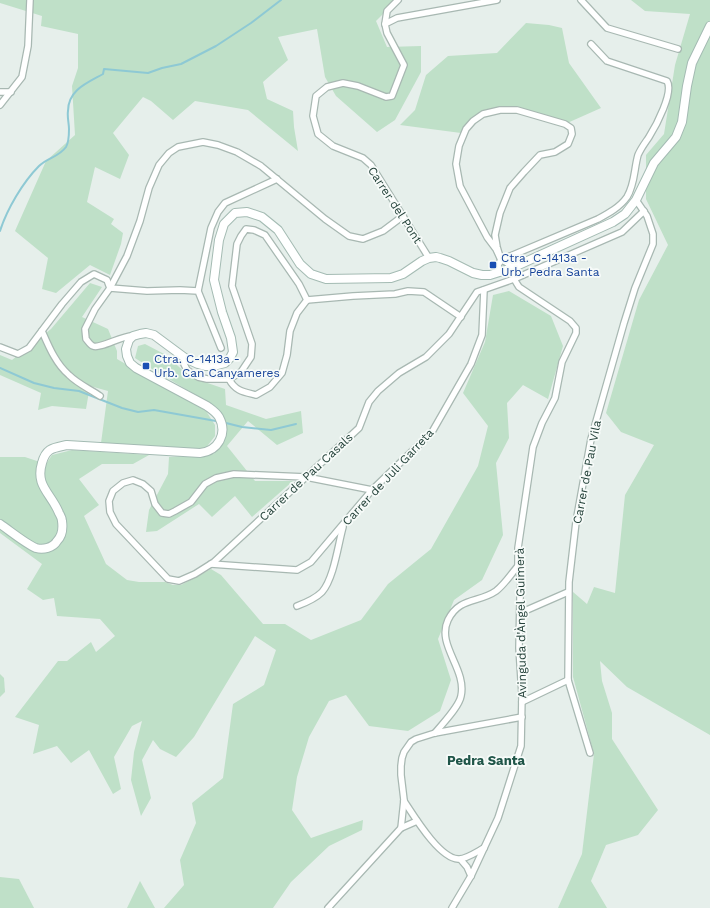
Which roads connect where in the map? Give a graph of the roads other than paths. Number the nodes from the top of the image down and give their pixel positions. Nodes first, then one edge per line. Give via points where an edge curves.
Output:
1 (30, 0) edge
2 (398, 0) edge
3 (497, 0) edge
4 (581, 0) edge
5 (385, 24) junction
6 (710, 26) edge
7 (591, 44) dead end
8 (678, 49) dead end
9 (0, 92) edge
10 (11, 92) junction
11 (0, 105) edge
12 (277, 179) junction
13 (636, 200) junction
14 (644, 211) junction
15 (403, 216) junction
16 (429, 258) junction
17 (501, 260) junction
18 (512, 268) junction
19 (496, 273) junction
20 (514, 279) junction
21 (501, 283) junction
22 (110, 288) junction
23 (484, 290) junction
24 (198, 291) junction
25 (307, 300) junction
26 (461, 316) junction
27 (42, 331) junction
28 (133, 336) junction
29 (115, 340) junction
30 (0, 347) edge
31 (221, 348) dead end
32 (126, 349) junction
33 (185, 358) junction
34 (229, 379) junction
35 (100, 396) dead end
36 (306, 477) junction
37 (372, 490) junction
38 (0, 524) edge
39 (343, 525) junction
40 (211, 564) junction
41 (518, 566) junction
42 (568, 592) junction
43 (297, 606) dead end
44 (520, 613) junction
45 (568, 680) junction
46 (522, 702) junction
47 (522, 717) junction
48 (435, 733) junction
49 (590, 754) dead end
50 (404, 800) junction
51 (417, 821) junction
52 (401, 828) junction
53 (484, 848) junction
54 (461, 860) junction
55 (471, 876) junction
56 (328, 908) edge
57 (452, 908) edge

1 - 10 street via 28,46 22,77
2 - 5 street via 386,11
3 - 5 street via 397,18
4 - 8 street via 607,28
5 - 15 street, Carrer del Pont via 404,65 392,96 386,97 343,83 327,87 316,96 313,116 318,134 333,146 363,158 371,165
6 - 13 main road via 692,64 680,129 674,141 654,163
7 - 17 street via 607,61 667,81 670,85 668,99 638,155 629,192 622,203 609,213
9 - 10 street
10 - 11 street
12 - 15 street via 349,236 363,239 383,231
12 - 22 street via 262,166 218,145 203,142 178,146 158,165 127,256
12 - 24 street via 225,203 218,212 211,228
13 - 14 street, Carrer de Pau Vila
13 - 18 main road via 625,214 613,222
14 - 20 street, Carrer de Pau Casals via 622,232
14 - 42 street, Carrer de Pau Vila via 653,234 653,244 635,288 591,439 576,522
15 - 16 street, Carrer del Pont
16 - 19 main road via 440,258 482,275
16 - 33 main road via 403,274 391,278 326,279 311,274 300,264 278,230 262,217 247,212 235,213 224,224 219,240 214,280 233,352 225,363 213,366 198,364
17 - 17 street via 495,236 500,213 510,188 540,156 555,152 568,144 572,134 571,128 565,124 516,110 500,110 483,114 473,120 459,146 456,164 460,186
17 - 18 street
17 - 19 street
18 - 19 main road
18 - 20 street
19 - 21 street
20 - 21 street, Carrer de Pau Casals
20 - 41 street, Avinguda d'Àngel Guimerà via 519,287 570,321 576,328 562,362 555,398 533,447 518,548
21 - 23 street, Carrer de Pau Casals
22 - 24 street
22 - 27 street via 106,280 94,274 81,282
22 - 29 street via 85,329 86,339 92,346 100,346
23 - 26 street, Carrer de Pau Casals via 477,292
23 - 37 street, Carrer de Juli Garreta via 482,335 471,364 432,432
24 - 31 street
25 - 26 street via 408,291 424,292
25 - 34 street via 297,313 290,331 282,373 270,387 256,395 238,390
25 - 34 street via 265,235 246,229 237,244 232,286 252,344 251,357 240,372
26 - 36 street, Carrer de Pau Casals via 449,334 426,357 399,373 378,390 369,402 359,428
27 - 30 street via 29,348 18,354
27 - 35 street via 55,359 68,375
28 - 29 street
28 - 32 main road
28 - 33 main road via 146,333 154,335
29 - 32 street
32 - 38 main road via 130,362 136,368 207,406 218,416 223,431 218,444 200,453 67,445 50,449 43,458 40,476 41,483 62,520 62,533 57,543 46,549 36,548
33 - 34 street via 187,370 198,377
36 - 37 street
36 - 40 street, Carrer de Pau Casals
36 - 40 street, Carrer de Pau Casals via 234,474 216,478 205,484 191,502 169,514 162,513 155,504 151,491 143,484 133,480 123,483 113,491 109,501 110,512 116,524 168,580 179,582
37 - 39 street, Carrer de Juli Garreta
39 - 40 street, Carrer de Juli Garreta via 311,562 297,570
39 - 43 street via 328,581 321,592
41 - 44 street, Avinguda d'Àngel Guimerà via 521,581
41 - 48 street via 496,591 462,604 448,620 445,627 446,641 460,676 461,695 458,703
42 - 44 street
42 - 45 street, Carrer de Pau Vila
44 - 46 street, Avinguda d'Àngel Guimerà
45 - 46 street
45 - 49 street, Carrer de Pau Vila
46 - 47 street, Avinguda d'Àngel Guimerà
47 - 48 street
47 - 53 street, Avinguda d'Àngel Guimerà via 521,746 498,818
48 - 50 street via 411,742 404,752 401,766
50 - 51 street
50 - 52 street
51 - 52 street
51 - 54 street via 441,851
52 - 56 street
53 - 54 street
53 - 55 street, Avinguda d'Àngel Guimerà
54 - 55 street
55 - 57 street, Avinguda d'Àngel Guimerà

